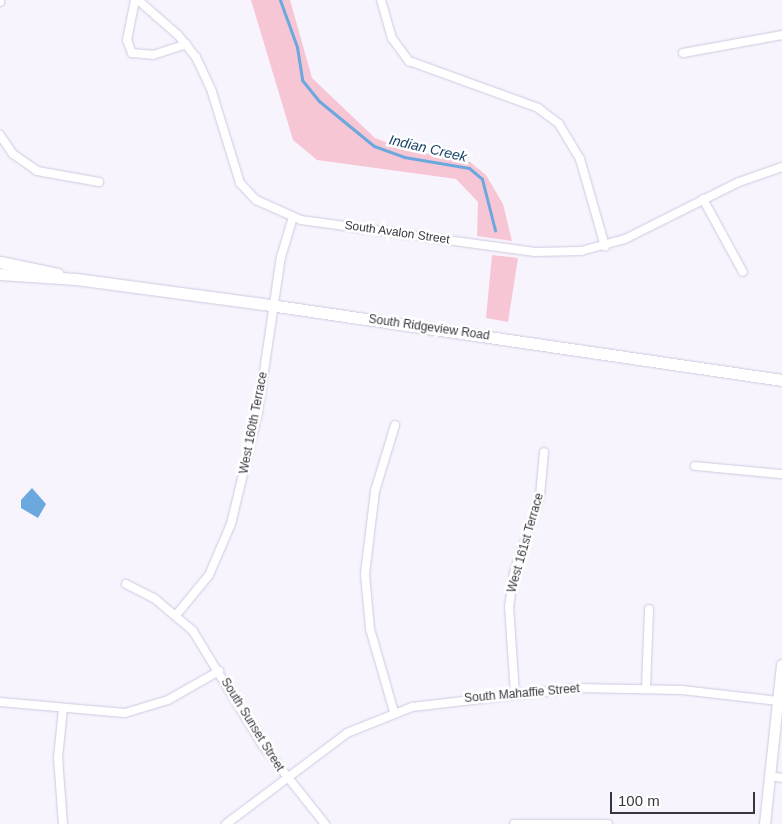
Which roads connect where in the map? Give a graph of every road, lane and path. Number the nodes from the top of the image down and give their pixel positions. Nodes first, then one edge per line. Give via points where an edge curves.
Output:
1 (136, 0) edge
2 (381, 0) edge
3 (782, 35) edge
4 (186, 44) junction
5 (683, 53) dead end
6 (0, 135) edge
7 (782, 167) edge
8 (99, 182) dead end
9 (704, 199) junction
10 (293, 217) junction
11 (605, 246) junction
12 (0, 262) edge
13 (743, 272) dead end
14 (0, 274) edge
15 (76, 279) junction
16 (274, 306) junction
17 (782, 380) edge
18 (395, 425) dead end
19 (544, 452) dead end
20 (695, 466) dead end
21 (782, 474) edge
22 (126, 584) dead end
23 (649, 609) dead end
24 (177, 614) junction
25 (782, 665) edge
26 (219, 671) junction
27 (646, 688) junction
28 (515, 694) junction
29 (778, 701) junction
30 (0, 702) edge
31 (63, 710) junction
32 (394, 712) junction
33 (770, 776) junction
34 (284, 777) junction
35 (782, 778) edge
36 (63, 824) edge
37 (226, 824) edge
38 (325, 824) edge
39 (514, 824) edge
40 (608, 824) edge
41 (765, 824) edge

1 - 4 street, South Avalon Street
1 - 4 street, South Avalon Street via 127,40 132,53 145,56
2 - 11 street via 392,38 409,60 538,108 559,124 580,159
3 - 5 street
4 - 10 street, South Avalon Street via 212,92 240,183 256,200
6 - 8 street via 13,154 37,171
7 - 9 street, South Avalon Street
9 - 11 street, South Avalon Street
9 - 13 street
10 - 11 street, South Avalon Street via 541,252
10 - 16 street, West 160th Terrace
12 - 15 main road, South Ridgeview Road
14 - 15 main road, South Ridgeview Road
15 - 16 main road, South Ridgeview Road
16 - 17 main road, South Ridgeview Road
16 - 24 street, West 160th Terrace via 258,412 231,524 209,575
18 - 32 street via 374,491 365,574 370,629
19 - 28 street, West 161st Terrace via 540,496 509,600
20 - 21 street
22 - 24 street, South Sunset Street
23 - 27 street
24 - 26 street, South Sunset Street
25 - 29 street
26 - 31 street, South Sunset Street via 140,710 107,714
26 - 34 street, South Sunset Street
27 - 28 street, South Mahaffie Street
27 - 29 street, South Mahaffie Street
28 - 32 street, South Mahaffie Street via 439,702
29 - 33 street
30 - 31 street, South Sunset Street
31 - 36 street via 58,758
32 - 34 street, South Mahaffie Street via 347,733
33 - 35 street
33 - 41 street
34 - 37 street
34 - 38 street, South Sunset Street
39 - 40 street

